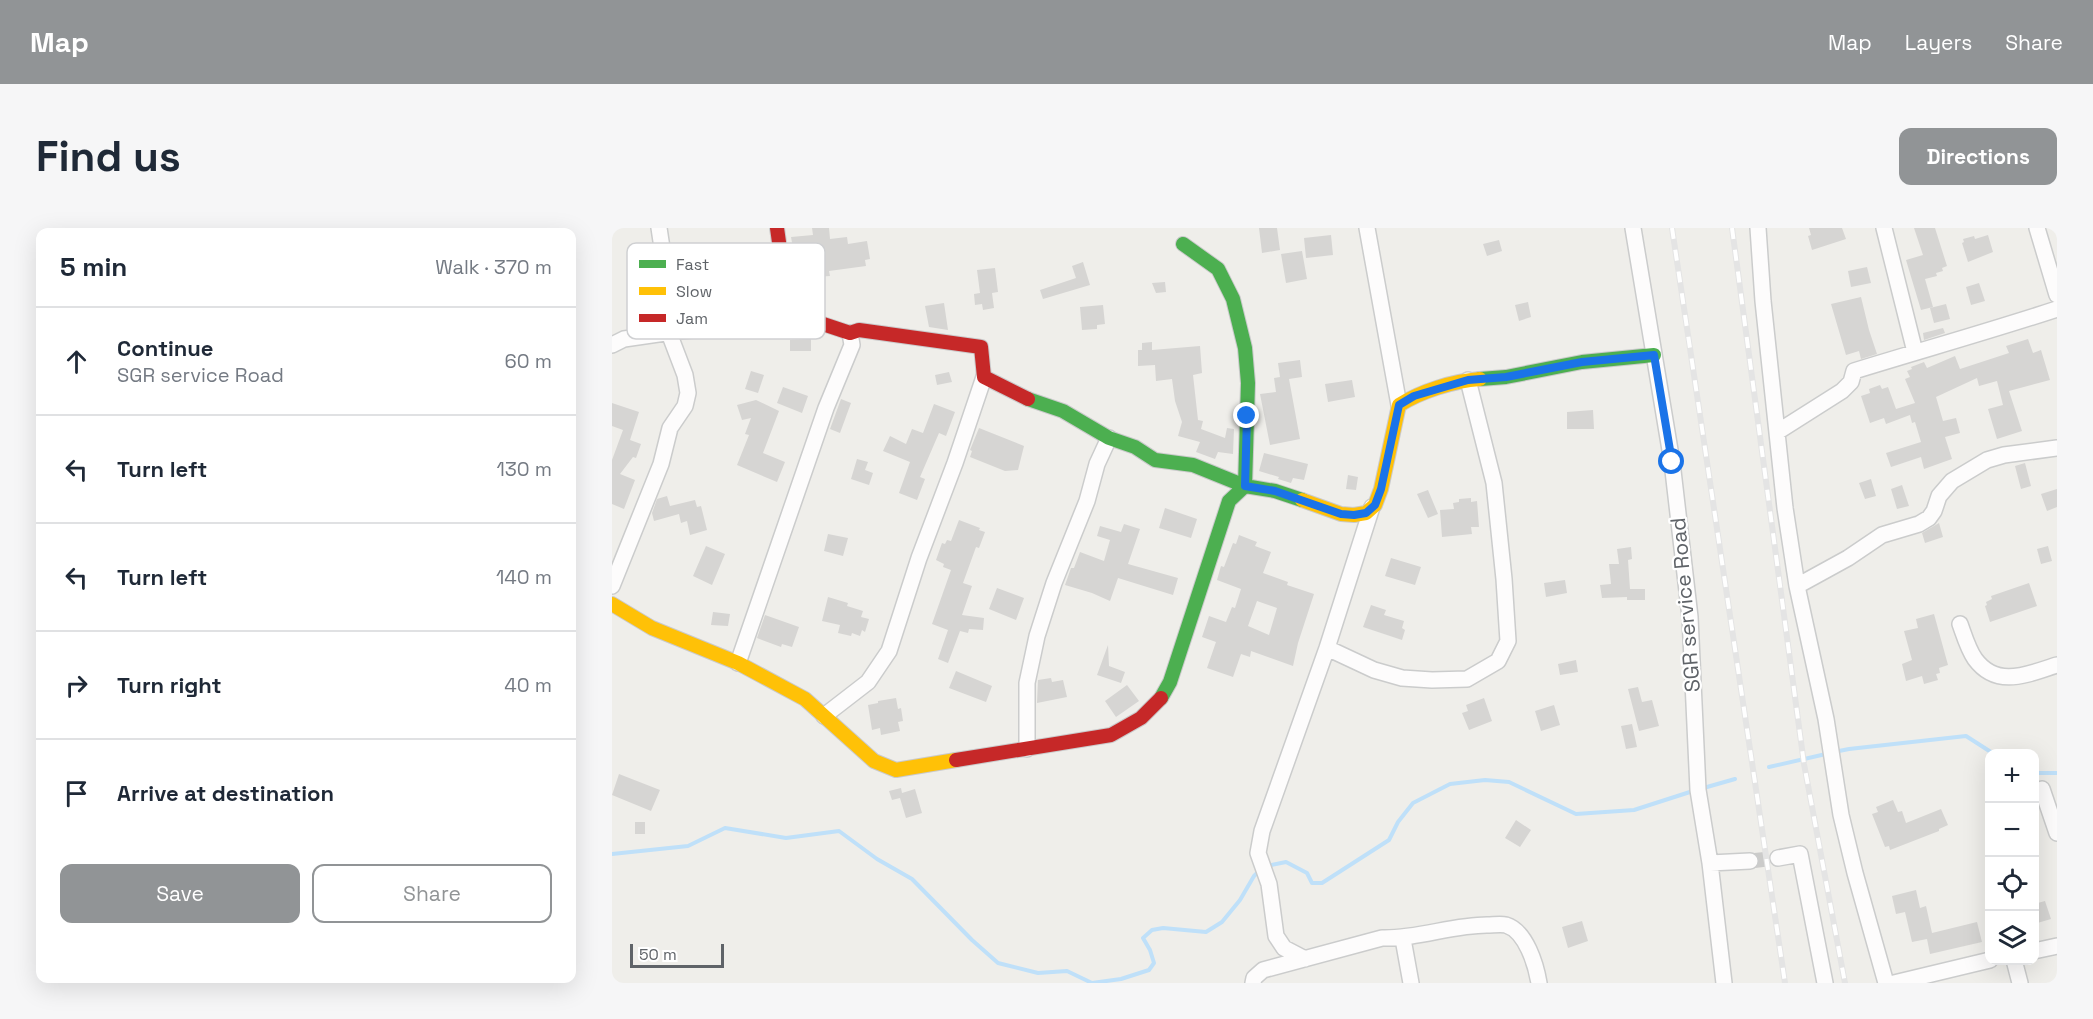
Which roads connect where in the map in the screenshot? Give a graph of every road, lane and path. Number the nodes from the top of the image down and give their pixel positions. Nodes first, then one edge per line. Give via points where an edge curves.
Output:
1 (659, 228) edge
2 (777, 228) edge
3 (1367, 228) edge
4 (1633, 228) edge
5 (1758, 228) edge
6 (1884, 228) edge
7 (2037, 228) edge
8 (661, 243) edge
9 (779, 243) edge
10 (1183, 244) dead end
11 (2057, 295) edge
12 (2057, 309) edge
13 (825, 325) edge
14 (850, 333) junction
15 (627, 339) edge
16 (671, 339) edge
17 (612, 345) edge
18 (1915, 352) junction
19 (1654, 355) junction
20 (984, 377) junction
21 (1468, 380) junction
22 (1399, 405) junction
23 (1779, 431) junction
24 (1109, 438) junction
25 (2057, 448) edge
26 (1245, 486) junction
27 (1372, 507) junction
28 (612, 586) edge
29 (1797, 586) junction
30 (612, 604) edge
31 (1960, 624) dead end
32 (1327, 648) junction
33 (738, 663) junction
34 (2057, 665) edge
35 (824, 716) junction
36 (1027, 749) junction
37 (2042, 789) dead end
38 (2057, 833) edge
39 (1778, 858) tunnel mouth
40 (1750, 861) tunnel mouth
41 (1710, 863) junction
42 (1403, 939) junction
43 (2057, 946) edge
44 (2039, 950) edge
45 (1305, 959) junction
46 (1985, 961) edge
47 (2015, 965) edge
48 (1253, 983) edge
49 (1411, 983) edge
50 (1539, 983) edge
51 (1724, 983) edge
52 (1824, 983) edge
53 (1886, 983) edge
54 (1894, 983) edge
55 (2020, 983) edge

1 - 8 street
2 - 9 street
3 - 22 street
4 - 19 street, SGR service Road
5 - 23 street
6 - 18 street
7 - 11 street
10 - 26 street via 1218,269 1233,299 1245,348 1248,383
12 - 18 street
13 - 14 street
14 - 20 street via 859,330 981,347
14 - 33 street via 852,345 826,408
15 - 17 street
16 - 28 street via 685,375 685,406 670,428 661,464
18 - 23 street via 1854,371 1851,382 1842,391
19 - 21 street
19 - 41 street, SGR service Road via 1672,462 1687,595 1698,790
20 - 24 street via 1063,411
20 - 35 street via 889,651 868,682
21 - 22 street via 1414,396
21 - 32 street via 1494,483 1508,641 1498,661 1467,678 1402,678
22 - 27 street via 1381,489
23 - 29 street
24 - 26 street via 1155,459 1192,465
24 - 36 street via 1037,636 1027,683
25 - 29 street via 1988,460 1952,481 1929,518 1920,524 1882,535
26 - 27 street via 1275,491 1341,514 1366,513
26 - 36 street via 1229,501 1170,682 1158,702 1141,718 1111,735
27 - 32 street
29 - 53 street via 1826,719 1841,815
30 - 33 street via 652,628
31 - 34 street via 1974,658 2001,678
32 - 45 street via 1262,831 1258,853 1274,912 1276,936 1284,948
33 - 35 street via 805,699
35 - 36 street via 874,761 896,771
37 - 38 street
39 - 52 street via 1800,854
40 - 41 street
41 - 51 street, SGR service Road
42 - 45 street via 1382,938
42 - 49 street
42 - 50 street via 1472,925 1506,925 1532,954
43 - 44 street
45 - 48 street via 1263,970
46 - 54 street
47 - 55 street

